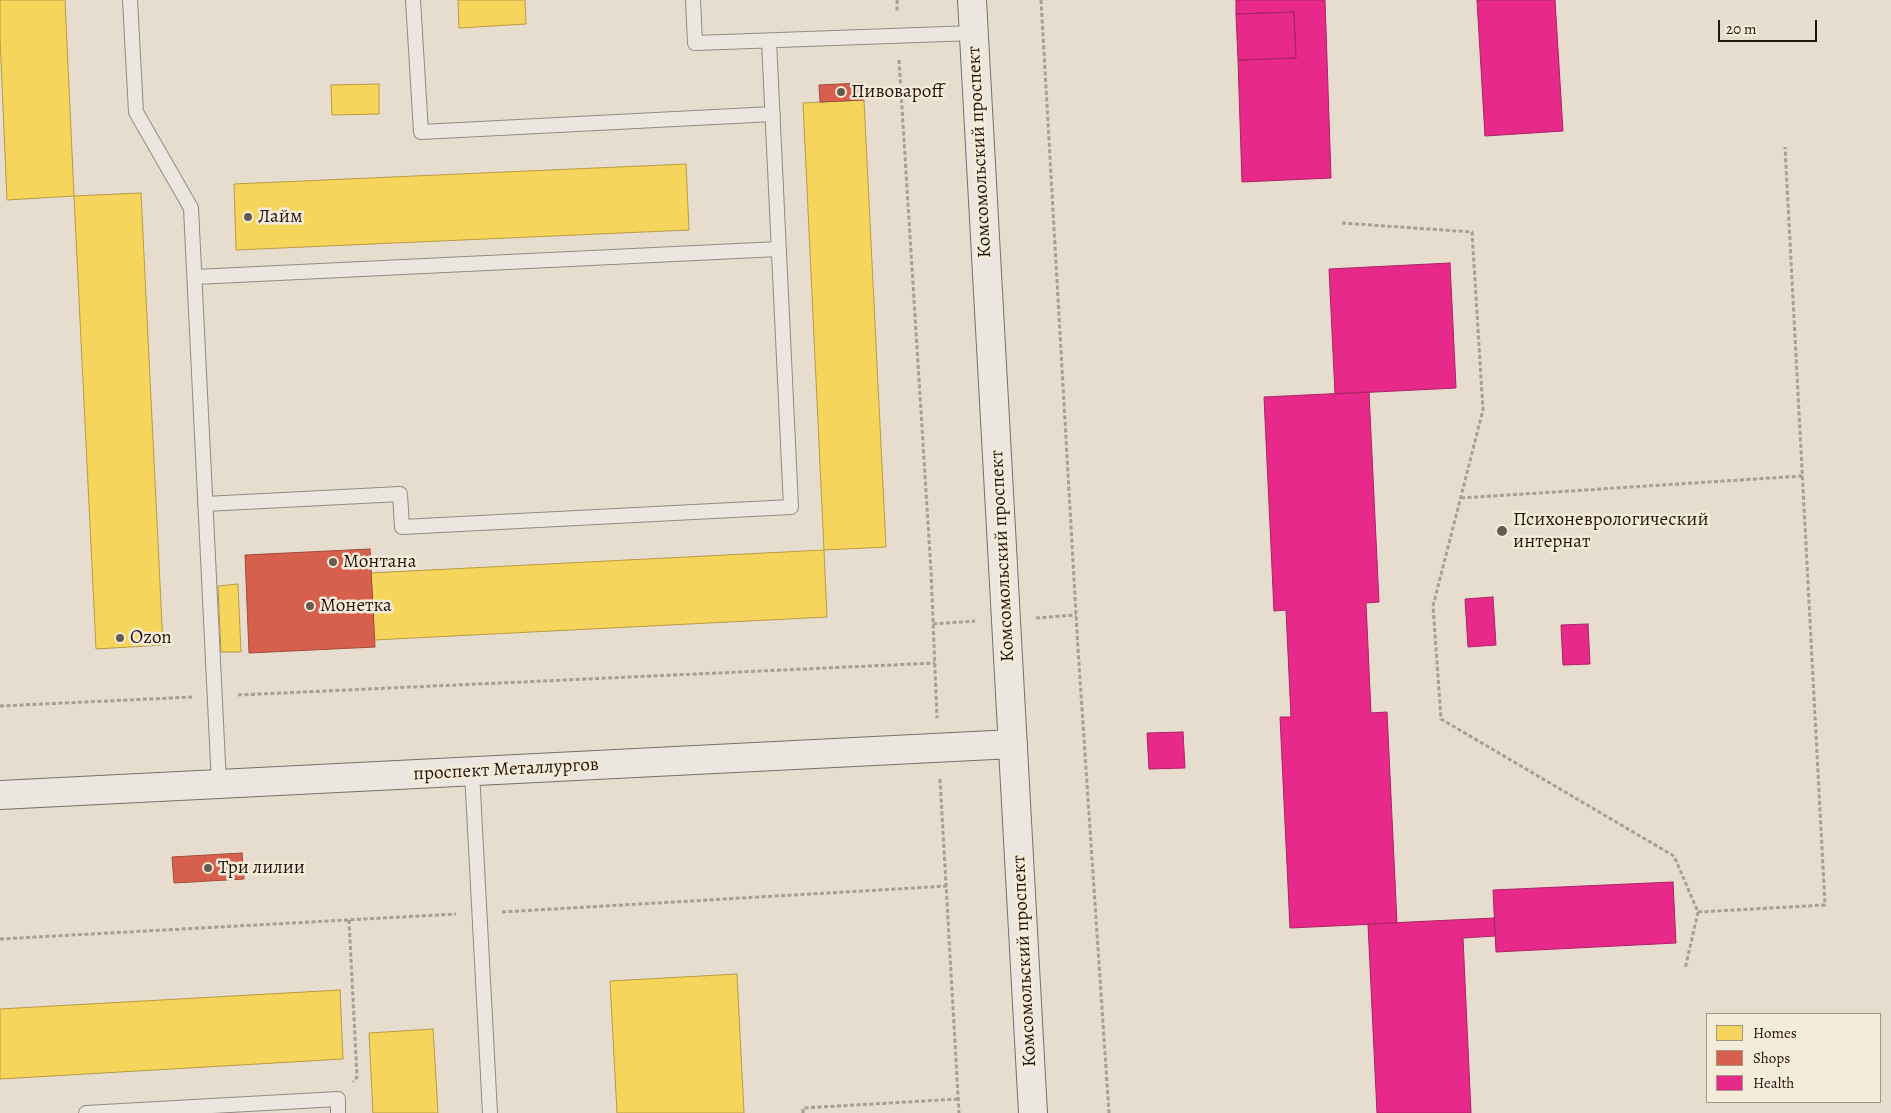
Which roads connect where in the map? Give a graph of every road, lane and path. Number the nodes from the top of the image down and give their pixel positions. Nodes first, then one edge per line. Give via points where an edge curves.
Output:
1 (130, 0) edge
2 (413, 0) edge
3 (693, 0) edge
4 (972, 0) edge
5 (1041, 0) edge
6 (974, 33) junction
7 (898, 36) junction
8 (769, 41) junction
9 (773, 114) junction
10 (1785, 147) dead end
11 (1342, 223) dead end
12 (779, 249) junction
13 (195, 277) junction
14 (1802, 476) junction
15 (1461, 498) junction
16 (205, 504) junction
17 (1076, 616) junction
18 (1036, 618) dead end
19 (978, 621) dead end
20 (933, 624) junction
21 (935, 662) junction
22 (215, 696) junction
23 (0, 706) edge
24 (1013, 744) junction
25 (939, 748) junction
26 (472, 772) junction
27 (219, 784) junction
28 (0, 795) edge
29 (947, 886) junction
30 (1698, 912) junction
31 (479, 913) junction
32 (349, 920) junction
33 (0, 939) edge
34 (1685, 969) dead end
35 (958, 1099) junction
36 (338, 1106) edge
37 (86, 1113) edge
38 (490, 1113) edge
39 (803, 1113) edge
40 (959, 1113) edge
41 (1033, 1113) edge
42 (1109, 1113) edge

1 - 13 lane via 136,112 191,208
2 - 9 lane via 421,132
3 - 8 lane via 694,43
4 - 6 street, Комсомольский проспект
5 - 17 path
6 - 7 lane
6 - 24 street, Комсомольский проспект
7 - 8 lane
7 - 20 path
8 - 9 lane
9 - 12 lane
10 - 14 path
11 - 15 path via 1472,232 1483,410
12 - 13 lane
12 - 16 lane via 791,507 402,526 400,494
13 - 16 lane
14 - 15 path
14 - 30 path via 1825,905
15 - 30 path via 1433,606 1441,718 1674,856
16 - 22 lane
17 - 18 path
17 - 42 path
19 - 20 path
20 - 21 path
21 - 22 path
21 - 25 path
22 - 23 path
22 - 27 lane
24 - 25 street, проспект Металлургов
24 - 41 street, Комсомольский проспект
25 - 26 street, проспект Металлургов
25 - 29 path
26 - 27 street, проспект Металлургов
26 - 31 lane
27 - 28 street, проспект Металлургов
29 - 31 path
29 - 35 path
30 - 34 path
31 - 32 path
31 - 38 lane
32 - 33 path
32 - 36 path via 357,1077
35 - 39 path via 803,1108
35 - 40 path
36 - 37 lane

